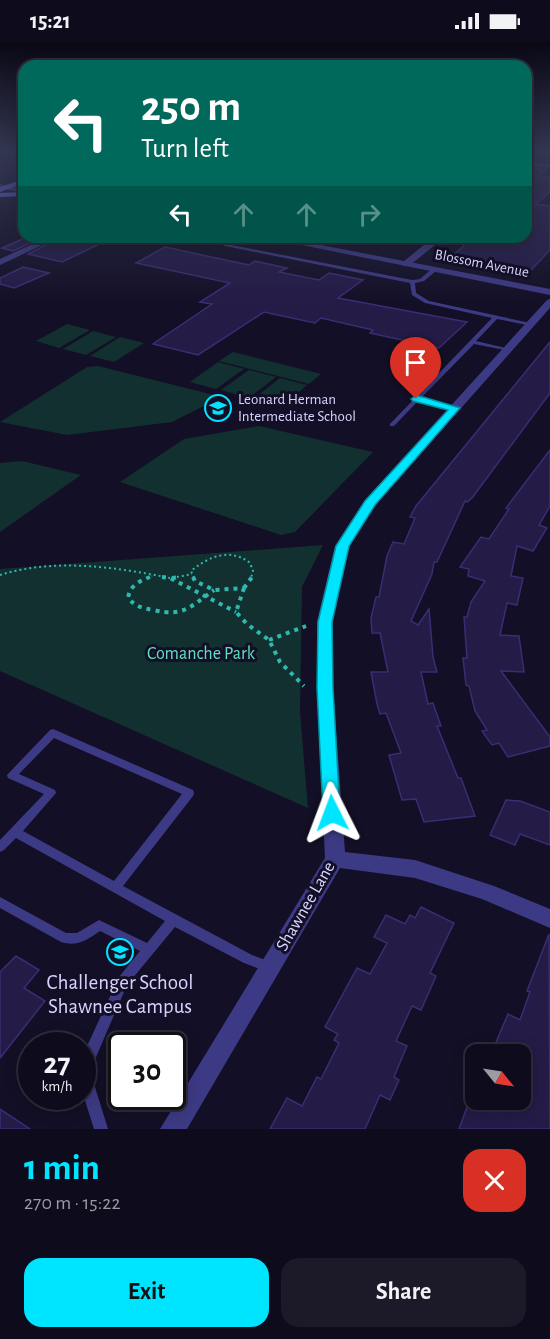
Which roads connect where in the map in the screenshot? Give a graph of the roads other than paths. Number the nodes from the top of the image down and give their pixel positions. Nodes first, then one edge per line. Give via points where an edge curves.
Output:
1 (41, 243) edge
2 (221, 243) edge
3 (297, 243) edge
4 (433, 243) edge
5 (0, 261) edge
6 (406, 264) junction
7 (435, 269) junction
8 (412, 282) junction
9 (550, 292) edge
10 (550, 302) edge
11 (496, 317) junction
12 (532, 324) junction
13 (474, 342) junction
14 (508, 350) junction
15 (416, 399) junction
16 (454, 408) junction
17 (392, 425) dead end
18 (15, 832) junction
19 (0, 848) edge
20 (335, 859) junction
21 (116, 887) junction
22 (0, 902) edge
23 (550, 919) edge
24 (173, 920) junction
25 (148, 949) junction
26 (270, 967) junction
27 (101, 1129) edge
28 (172, 1129) edge

1 - 5 street
2 - 8 lane
3 - 6 street, Blossom Avenue
4 - 6 street
6 - 7 street, Blossom Avenue
7 - 8 lane via 422,280
7 - 9 street, Blossom Avenue
8 - 11 lane via 414,294 427,302
10 - 12 street, Shawnee Lane
11 - 12 lane
11 - 13 lane
12 - 14 street, Shawnee Lane
13 - 14 lane
13 - 15 lane
14 - 16 street, Shawnee Lane
15 - 16 lane
15 - 17 lane
16 - 20 street, Shawnee Lane via 370,503 342,546 325,622
18 - 19 lane
18 - 21 lane
18 - 21 lane via 51,794 12,775 53,733 189,793
20 - 23 street via 415,869 487,892
20 - 26 street, Shawnee Lane
21 - 24 lane
22 - 25 lane via 65,938 79,938 99,925
24 - 25 lane
24 - 26 lane
25 - 27 lane via 123,981 83,1071
26 - 28 street, Shawnee Lane

